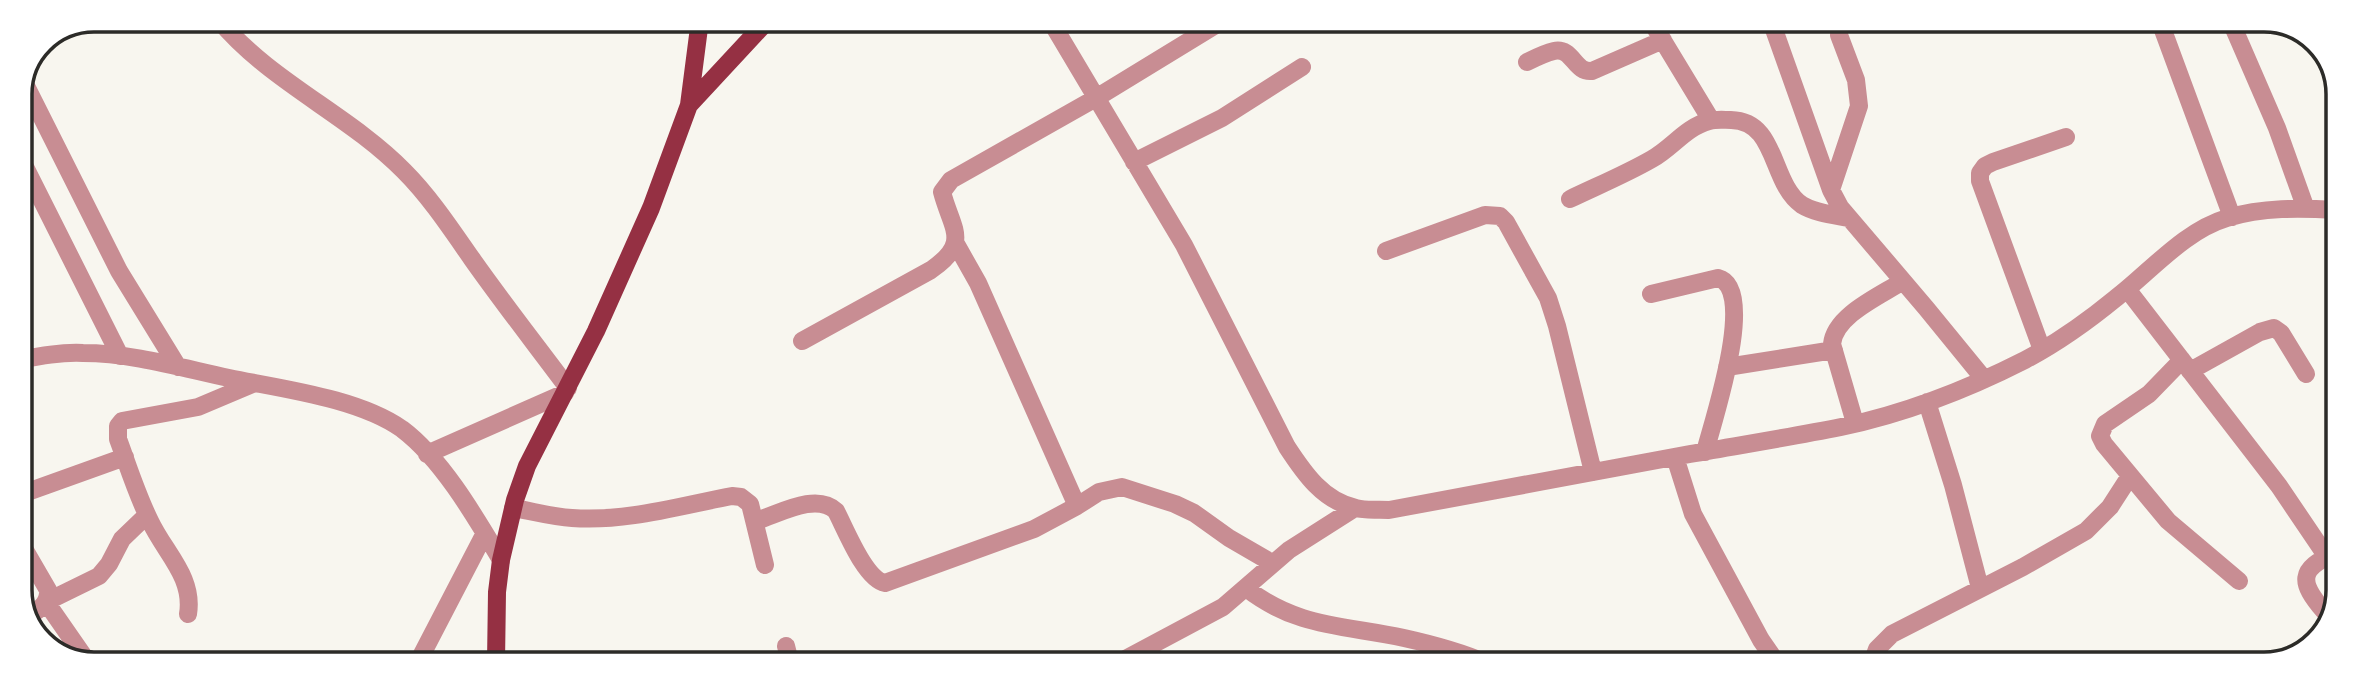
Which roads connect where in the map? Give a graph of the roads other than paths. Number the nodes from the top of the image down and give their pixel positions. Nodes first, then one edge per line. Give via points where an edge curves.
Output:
1 (231, 32) edge
2 (698, 32) edge
3 (757, 32) edge
4 (1057, 32) edge
5 (1203, 32) edge
6 (1657, 32) edge
7 (1775, 32) edge
8 (2164, 32) edge
9 (2235, 32) edge
10 (1839, 35) dead end
11 (1662, 40) junction
12 (1527, 62) dead end
13 (1301, 67) dead end
14 (32, 98) edge
15 (1096, 98) junction
16 (689, 105) junction
17 (1711, 120) junction
18 (2066, 137) dead end
19 (1134, 162) junction
20 (32, 181) edge
21 (1831, 190) junction
22 (1570, 199) dead end
23 (2306, 209) junction
24 (2325, 210) edge
25 (2232, 217) junction
26 (1849, 218) junction
27 (956, 244) junction
28 (1386, 251) dead end
29 (1903, 281) junction
30 (2127, 289) junction
31 (1651, 294) dead end
32 (802, 341) dead end
33 (1834, 350) junction
34 (2042, 350) junction
35 (120, 356) junction
36 (32, 358) edge
37 (2186, 365) junction
38 (178, 367) junction
39 (1727, 367) junction
40 (2306, 374) dead end
41 (1984, 379) junction
42 (256, 383) junction
43 (567, 390) junction
44 (1927, 402) junction
45 (1855, 423) junction
46 (1705, 452) junction
47 (427, 454) junction
48 (125, 457) junction
49 (1675, 457) junction
50 (1593, 472) junction
51 (2130, 476) junction
52 (32, 490) edge
53 (1077, 506) junction
54 (513, 508) junction
55 (1355, 508) junction
56 (148, 515) junction
57 (756, 522) junction
58 (485, 533) junction
59 (2326, 548) edge
60 (2326, 559) edge
61 (501, 561) junction
62 (32, 562) edge
63 (1272, 563) junction
64 (765, 565) dead end
65 (2239, 581) dead end
66 (1247, 588) junction
67 (1980, 588) junction
68 (46, 602) junction
69 (2322, 609) edge
70 (35, 610) edge
71 (188, 614) dead end
72 (79, 650) edge
73 (423, 652) edge
74 (496, 652) edge
75 (1145, 652) edge
76 (1450, 652) edge
77 (1769, 652) edge
78 (1876, 652) edge

1 - 43 street via 271,69 403,169
2 - 16 main road
3 - 16 main road
4 - 15 street
5 - 15 street
6 - 11 street
7 - 21 street
8 - 25 street
9 - 23 street
10 - 21 street via 1856,80 1859,106
11 - 12 street via 1592,71 1585,72 1564,51
11 - 17 street
13 - 19 street via 1222,118
14 - 38 street via 119,271
15 - 19 street
15 - 27 street via 944,186
16 - 43 main road via 651,208
17 - 22 street via 1650,160
17 - 26 street via 1749,123 1763,136 1796,199 1812,210
18 - 34 street via 1993,162 1980,173
19 - 55 street via 1184,245 1287,447 1325,495
20 - 35 street
21 - 26 street
23 - 24 street
23 - 25 street via 2253,211
25 - 30 street via 2197,232
26 - 29 street
27 - 32 street via 931,270
27 - 53 street via 978,283
28 - 50 street via 1485,215 1500,216 1506,222 1548,298
29 - 33 street via 1846,317 1833,334
29 - 41 street
30 - 34 street
30 - 37 street
31 - 39 street via 1718,278 1729,284 1735,316
33 - 39 street
33 - 45 street
34 - 41 street
35 - 36 street via 83,353
35 - 38 street
37 - 40 street via 2274,328
37 - 51 street via 2101,431 2104,444
37 - 59 street
38 - 42 street
39 - 46 street
41 - 44 street
42 - 47 street via 379,416 403,430
42 - 48 street via 198,407 122,421 117,432
43 - 47 street
43 - 54 main road via 527,466
44 - 45 street
44 - 67 street
45 - 46 street
46 - 49 street
47 - 58 street via 460,493
48 - 52 street
48 - 56 street
49 - 50 street
49 - 77 street via 1693,514
50 - 55 street via 1389,510
51 - 65 street via 2168,521
51 - 67 street via 2110,508 2086,531
53 - 57 street via 1034,529 885,583 869,573 830,506 808,504
53 - 63 street via 1098,492 1122,487 1194,513
54 - 57 street via 570,518 604,518 732,496 750,504
54 - 61 main road
55 - 63 street
56 - 68 street via 122,540 99,576
56 - 71 street via 186,581
57 - 64 street
58 - 61 street
58 - 73 street
60 - 69 street via 2305,580
61 - 74 main road
62 - 68 street via 48,590
63 - 66 street
66 - 75 street
66 - 76 street via 1264,603 1304,620 1405,638
67 - 78 street via 1892,634
68 - 70 street
68 - 72 street

